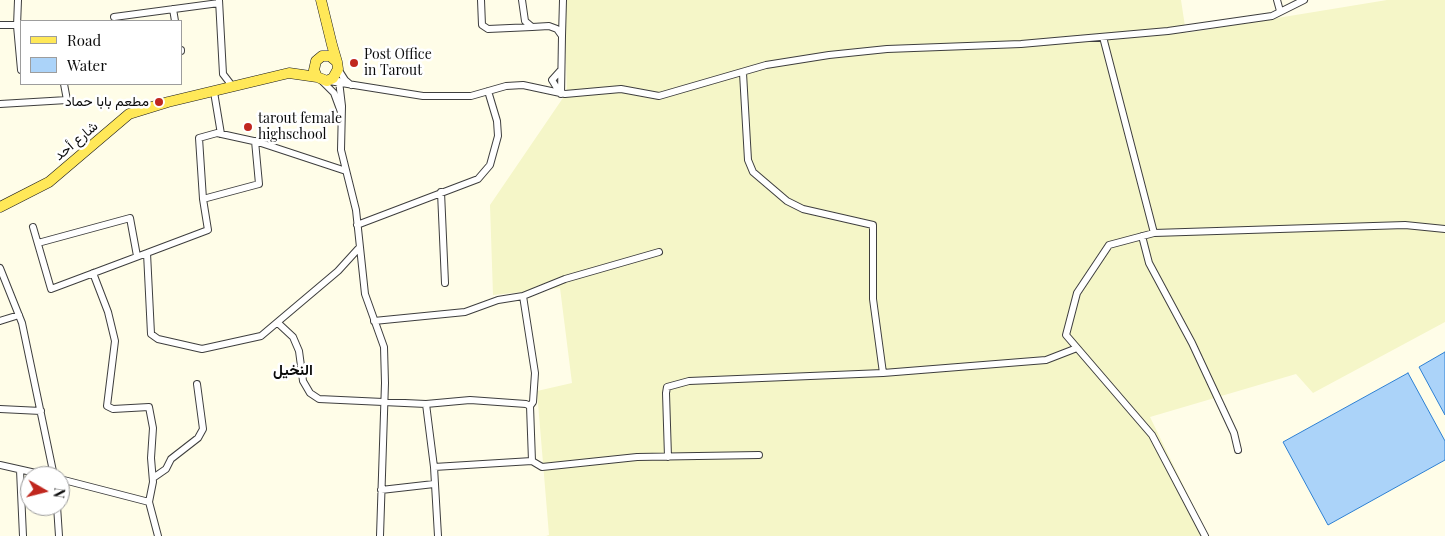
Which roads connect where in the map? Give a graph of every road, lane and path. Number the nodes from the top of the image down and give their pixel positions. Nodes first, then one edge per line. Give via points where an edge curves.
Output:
1 (18, 0) edge
2 (321, 0) edge
3 (481, 0) edge
4 (522, 0) edge
5 (563, 0) edge
6 (1277, 0) edge
7 (1304, 0) edge
8 (219, 2) edge
9 (173, 9) junction
10 (1280, 11) junction
11 (114, 17) dead end
12 (175, 20) edge
13 (0, 25) edge
14 (327, 25) junction
15 (19, 26) edge
16 (532, 27) junction
17 (562, 36) junction
18 (1103, 37) junction
19 (20, 48) edge
20 (319, 58) junction
21 (338, 72) junction
22 (743, 73) junction
23 (289, 74) junction
24 (322, 79) junction
25 (64, 85) edge
26 (352, 86) junction
27 (233, 87) junction
28 (488, 91) junction
29 (214, 92) junction
30 (561, 94) junction
31 (342, 97) junction
32 (0, 104) edge
33 (341, 115) junction
34 (221, 134) junction
35 (255, 141) junction
36 (346, 171) junction
37 (441, 192) junction
38 (202, 198) junction
39 (0, 207) edge
40 (357, 225) junction
41 (33, 227) dead end
42 (1445, 229) edge
43 (1154, 233) junction
44 (1142, 236) junction
45 (38, 242) junction
46 (358, 249) junction
47 (659, 252) dead end
48 (147, 253) junction
49 (137, 256) junction
50 (0, 268) edge
51 (93, 273) junction
52 (445, 283) dead end
53 (523, 296) junction
54 (19, 315) junction
55 (0, 320) edge
56 (374, 321) junction
57 (278, 323) junction
58 (1077, 348) junction
59 (883, 373) junction
60 (197, 384) dead end
61 (383, 401) junction
62 (426, 404) junction
63 (530, 406) junction
64 (0, 409) edge
65 (41, 411) junction
66 (1238, 450) dead end
67 (759, 456) dead end
68 (668, 457) junction
69 (532, 461) junction
70 (0, 465) edge
71 (52, 466) edge
72 (434, 467) junction
73 (20, 470) edge
74 (153, 478) junction
75 (70, 482) edge
76 (434, 484) junction
77 (381, 490) junction
78 (149, 502) junction
79 (22, 516) edge
80 (58, 516) edge
81 (23, 536) edge
82 (59, 536) edge
83 (158, 536) edge
84 (380, 536) edge
85 (438, 536) edge
86 (1206, 536) edge

1 - 15 street
2 - 14 main road
3 - 16 street via 482,24 488,29
4 - 16 street via 525,21
5 - 17 street
6 - 10 street
7 - 10 street
8 - 9 street
8 - 27 street via 223,74
9 - 11 street
9 - 12 street
10 - 18 street via 1272,16 1238,22
13 - 15 street
14 - 20 main road
14 - 21 main road
15 - 19 street
16 - 17 street via 549,26
17 - 30 street
18 - 22 street via 1020,44 887,48 766,65
18 - 43 street
20 - 21 main road via 330,56
20 - 23 main road
20 - 24 main road via 314,70
21 - 24 main road
21 - 26 street
21 - 26 street
21 - 31 street
22 - 30 street via 659,96 621,89
22 - 59 street via 748,160 753,172 795,205 873,225 873,298
23 - 24 main road, شارع أحد
23 - 27 main road, شارع أحد
24 - 33 street via 334,93
25 - 32 street via 67,100
26 - 28 street via 423,96 471,96
26 - 31 street
27 - 29 main road, شارع أحد
28 - 30 street via 523,86
28 - 37 street via 496,115 498,136 490,165 478,179
29 - 34 street
29 - 39 main road, شارع أحد via 129,114 49,182
31 - 33 street
33 - 36 street via 341,150
34 - 35 street
34 - 38 street via 199,138
35 - 36 street
35 - 38 street via 259,184
36 - 40 street
37 - 40 street
37 - 52 street
38 - 48 street via 208,230
40 - 46 street
41 - 45 street
42 - 43 street via 1405,224
43 - 44 street
44 - 58 street via 1110,245 1077,293 1066,335
44 - 66 street via 1148,263 1192,343 1234,433
45 - 49 street via 130,218
45 - 51 street via 50,289
46 - 56 street via 365,294
46 - 57 street via 338,271
47 - 53 street via 565,279
48 - 49 street
48 - 57 street via 151,334 158,339 202,349 261,336
49 - 51 street
50 - 54 street
51 - 74 street via 115,340 107,406 113,409 149,407 153,428
53 - 56 street via 498,300 465,312
53 - 63 street via 535,373
54 - 55 street
54 - 65 street
56 - 61 street via 384,347
57 - 61 street via 293,336 300,351 304,381 310,393 319,399
58 - 59 street via 1046,360
58 - 86 street via 1152,435
59 - 68 street via 689,381 667,387
60 - 74 street via 202,430 198,438
61 - 62 street
61 - 77 street
62 - 63 street via 470,400
62 - 72 street
63 - 69 street
64 - 65 street
65 - 71 street
67 - 68 street
68 - 69 street via 597,460 542,467
69 - 72 street
70 - 73 street
72 - 76 street
74 - 78 street
75 - 78 street
76 - 77 street
76 - 85 street
77 - 84 street
78 - 83 street
79 - 81 street
80 - 82 street

